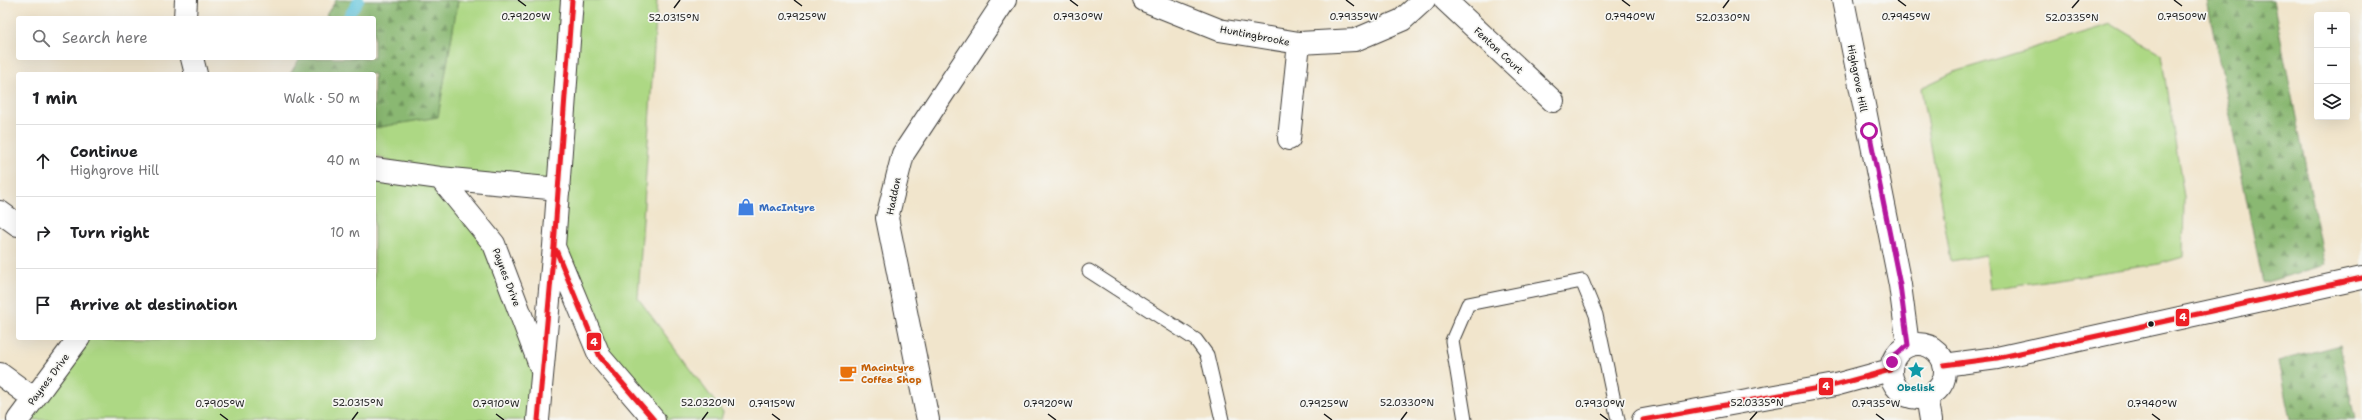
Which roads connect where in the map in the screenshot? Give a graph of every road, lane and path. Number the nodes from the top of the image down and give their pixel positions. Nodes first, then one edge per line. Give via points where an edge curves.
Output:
1 (186, 0) edge
2 (572, 0) edge
3 (1004, 0) edge
4 (1144, 0) edge
5 (1424, 0) edge
6 (1445, 0) edge
7 (1843, 0) edge
8 (185, 16) edge
9 (1299, 43) junction
10 (192, 60) edge
11 (196, 72) edge
12 (1553, 101) dead end
13 (1289, 139) dead end
14 (376, 169) edge
15 (440, 178) junction
16 (559, 189) junction
17 (0, 212) edge
18 (16, 224) edge
19 (554, 246) junction
20 (1089, 271) dead end
21 (2362, 278) edge
22 (77, 340) edge
23 (1908, 345) junction
24 (1944, 365) junction
25 (541, 368) junction
26 (1890, 370) junction
27 (0, 374) edge
28 (1927, 396) junction
29 (33, 398) junction
30 (1703, 414) edge
31 (18, 420) edge
32 (538, 420) edge
33 (654, 420) edge
34 (928, 420) edge
35 (1222, 420) edge
36 (1465, 420) edge
37 (1618, 420) edge
38 (1643, 420) edge
39 (1931, 420) edge

1 - 8 street
2 - 16 street
3 - 34 street, Haddon via 902,154 887,218
4 - 9 street, Huntingbrooke via 1219,30
5 - 9 street, Huntingbrooke via 1402,20 1355,40
6 - 12 street, Fenton Court
7 - 23 street, Highgrove Hill via 1900,285
9 - 13 street, Huntingbrooke
10 - 11 street
14 - 15 street
15 - 16 street
15 - 25 street, Paynes Drive via 494,244
16 - 19 street
17 - 18 street
19 - 25 street
19 - 33 street via 600,357
20 - 35 lane via 1196,340 1207,355
21 - 24 street via 1997,358
22 - 29 street, Paynes Drive
23 - 24 street via 1927,345 1941,356
23 - 26 street via 1895,355
24 - 28 street via 1943,380 1934,393
25 - 32 street
26 - 28 street via 1891,379 1902,393 1918,398
26 - 30 street via 1835,385
27 - 29 street
28 - 39 street
29 - 31 street, Paynes Drive
30 - 38 street
36 - 37 lane via 1452,341 1468,304 1582,281 1596,315

